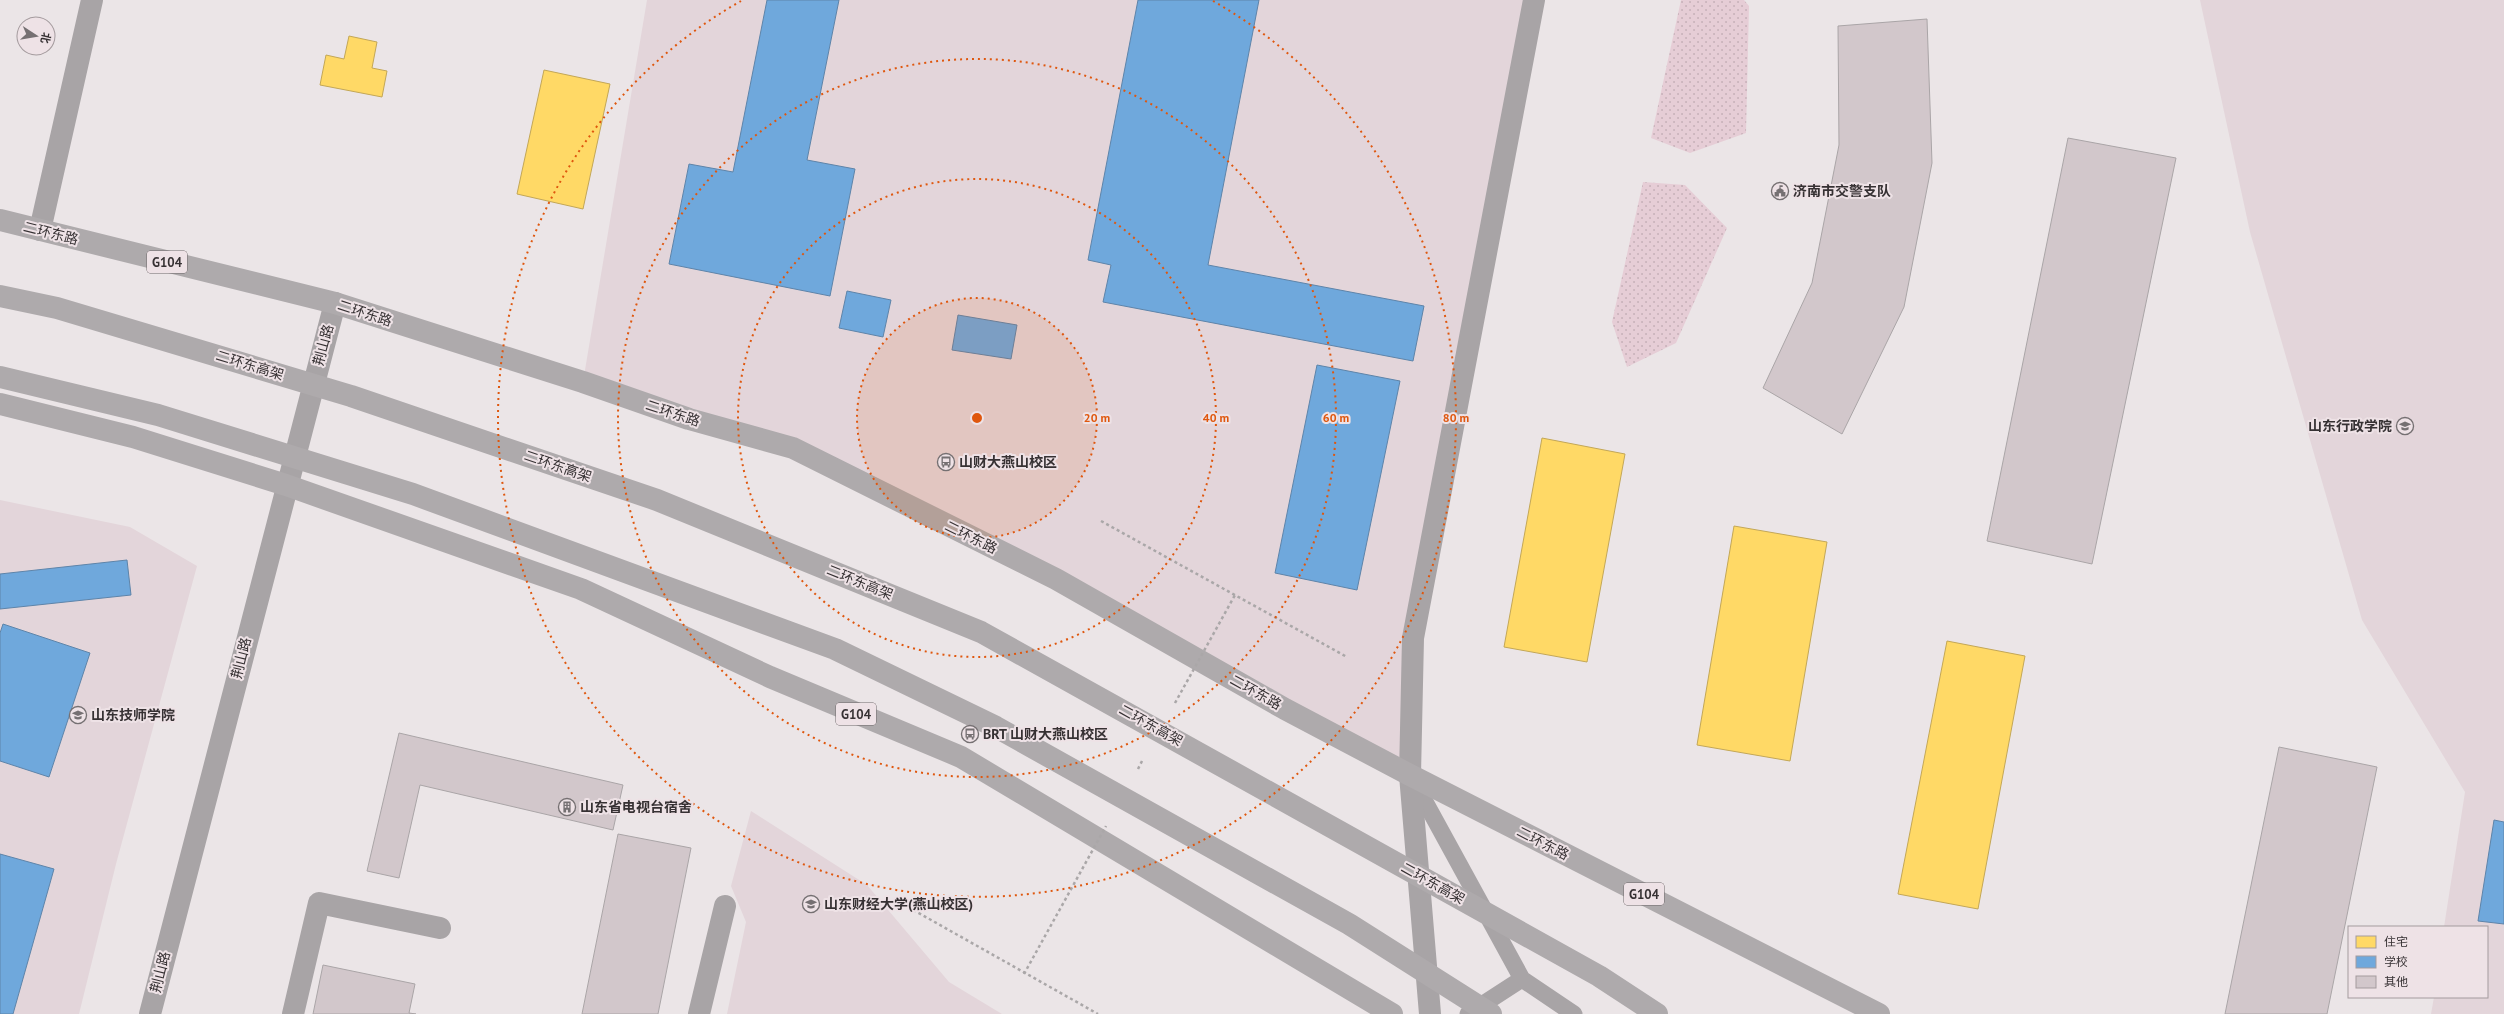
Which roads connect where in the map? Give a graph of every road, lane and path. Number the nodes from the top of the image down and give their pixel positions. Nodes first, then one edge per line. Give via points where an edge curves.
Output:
1 (92, 0) edge
2 (1534, 0) edge
3 (0, 220) edge
4 (40, 230) junction
5 (0, 296) edge
6 (335, 303) junction
7 (0, 377) edge
8 (0, 404) edge
9 (286, 485) junction
10 (1101, 521) dead end
11 (1347, 657) dead end
12 (1410, 774) junction
13 (725, 906) dead end
14 (908, 907) dead end
15 (440, 928) dead end
16 (1522, 979) junction
17 (150, 1014) edge
18 (293, 1014) edge
19 (699, 1014) edge
20 (1098, 1014) edge
21 (1392, 1014) edge
22 (1430, 1014) edge
23 (1468, 1014) edge
24 (1492, 1014) edge
25 (1574, 1014) edge
26 (1657, 1014) edge
27 (1878, 1014) edge

1 - 4 street
2 - 12 street via 1413,638
3 - 4 highway, 二环东路 / G104
4 - 6 highway, 二环东路 / G104
5 - 26 highway, 二环东高架, bridge via 57,308 351,396 657,500 981,632 1599,976
6 - 9 street, 荆山路
6 - 12 highway, 二环东路 / G104 via 690,419 793,448 1056,579 1285,709
7 - 24 highway, bridge via 158,415 413,494 835,649 1010,735 1349,924
8 - 9 highway, G104 via 133,438
9 - 17 street, 荆山路
9 - 21 highway, G104 via 581,589 770,677 961,757
10 - 11 path
12 - 16 lane
12 - 22 street
12 - 27 highway, 二环东路 / G104
13 - 19 street
14 - 20 path
15 - 18 street via 319,903
16 - 23 lane
16 - 25 lane

